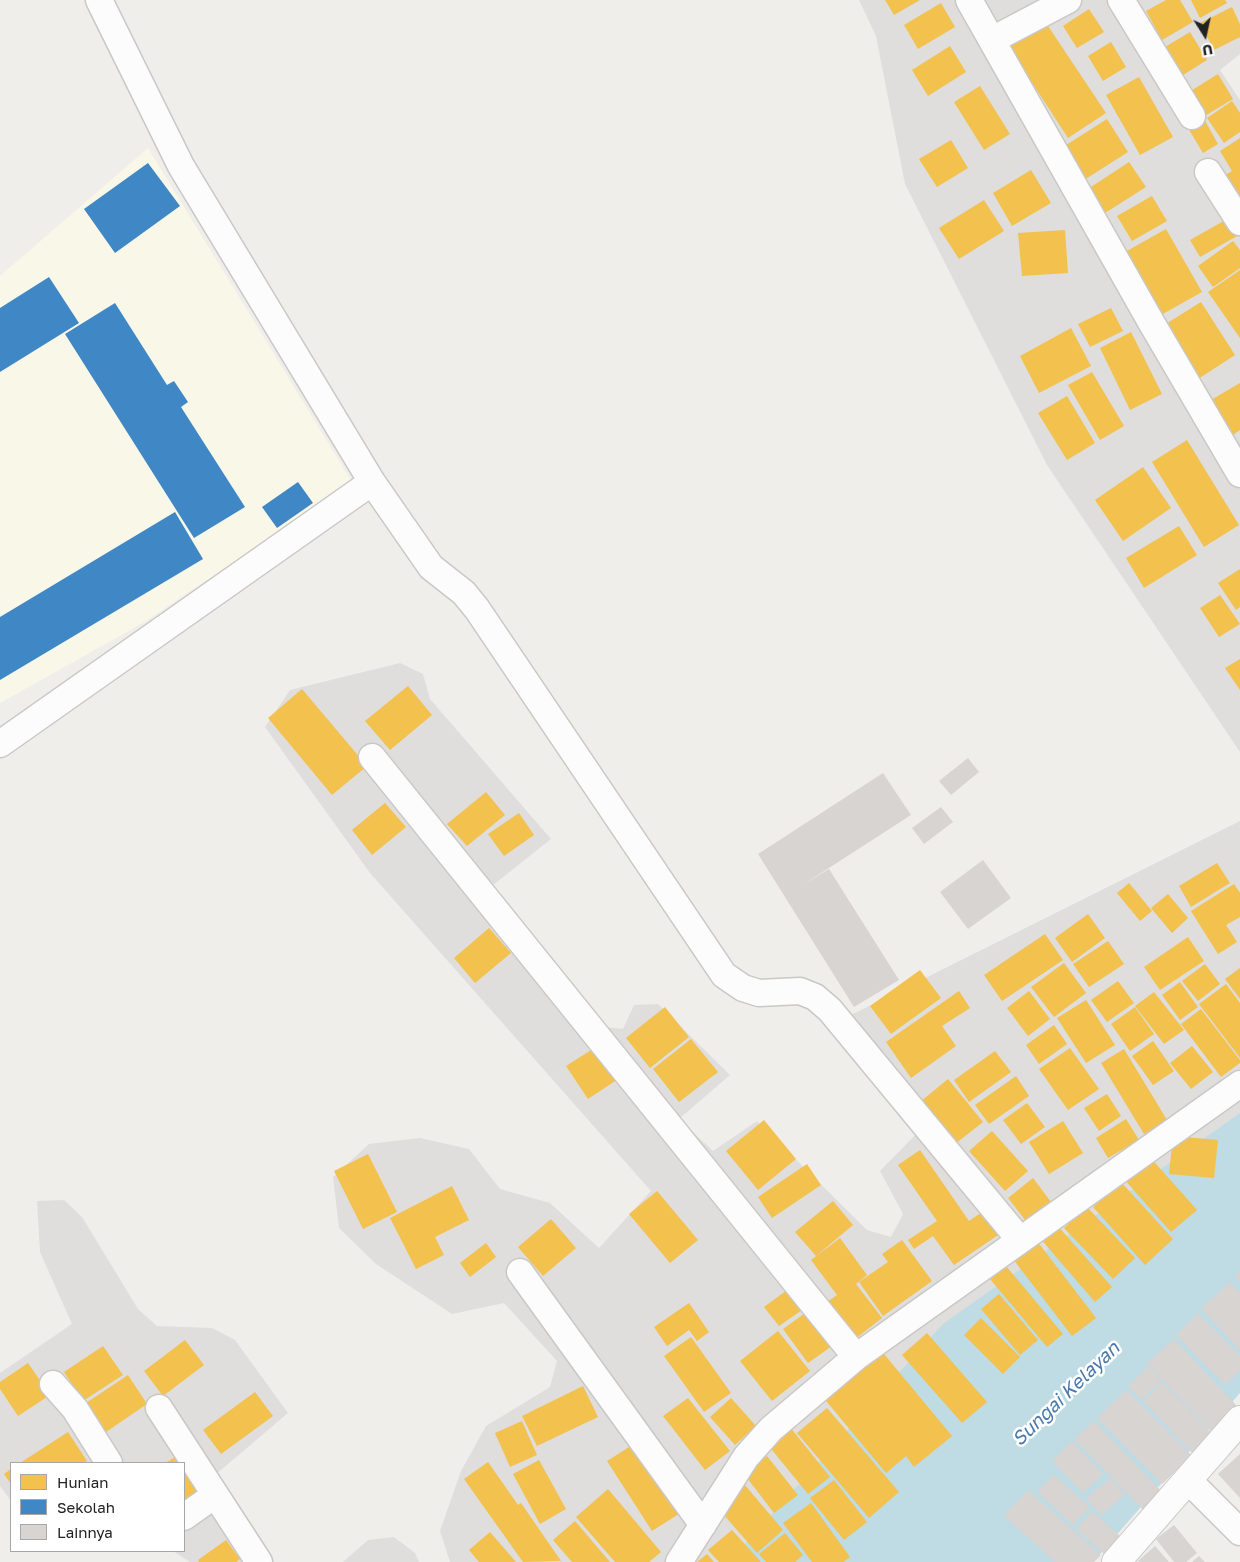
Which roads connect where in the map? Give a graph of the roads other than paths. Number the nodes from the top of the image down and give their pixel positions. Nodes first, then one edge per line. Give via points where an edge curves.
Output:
1 (98, 0) edge
2 (969, 0) edge
3 (1068, 0) edge
4 (1121, 0) edge
5 (992, 40) junction
6 (1192, 116) dead end
7 (1208, 172) dead end
8 (1240, 222) edge
9 (1240, 474) edge
10 (372, 482) junction
11 (0, 744) edge
12 (372, 757) dead end
13 (1240, 1084) edge
14 (1020, 1240) junction
15 (520, 1272) dead end
16 (856, 1357) junction
17 (52, 1384) dead end
18 (159, 1408) dead end
19 (1240, 1420) edge
20 (108, 1462) edge
21 (1188, 1480) junction
22 (215, 1495) junction
23 (185, 1517) edge
24 (703, 1525) junction
25 (1240, 1532) edge
26 (260, 1562) edge
27 (679, 1562) edge
28 (1116, 1562) edge

1 - 10 street via 181,166
2 - 5 street
3 - 5 street
4 - 6 street
5 - 9 street via 1150,322
7 - 8 street
10 - 11 street
10 - 14 street via 431,567 464,593 477,609 724,975 743,988 759,993 800,991 815,997 830,1010
12 - 16 street
13 - 14 street
14 - 16 street
15 - 24 street
16 - 24 street via 758,1442
17 - 20 street via 75,1410
18 - 22 street
19 - 21 street
21 - 25 street
21 - 28 street
22 - 23 street
22 - 26 street
24 - 27 street

